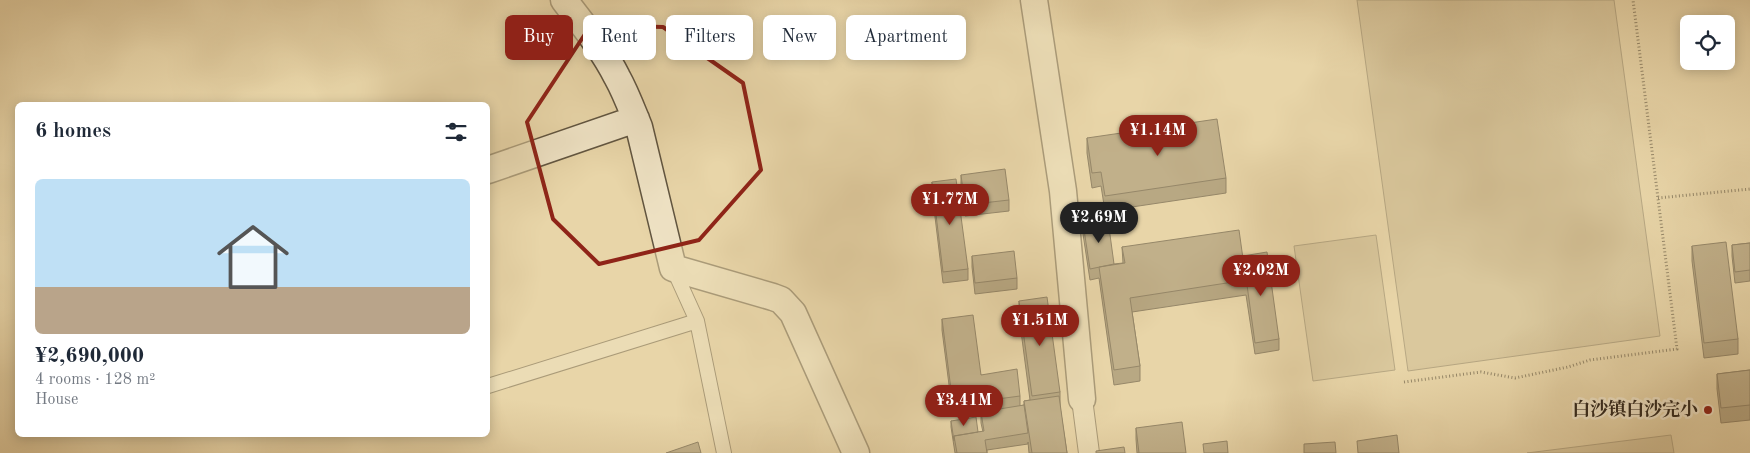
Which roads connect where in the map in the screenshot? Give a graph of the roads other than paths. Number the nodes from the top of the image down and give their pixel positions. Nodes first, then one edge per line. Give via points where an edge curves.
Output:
1 (564, 0) edge
2 (1034, 0) edge
3 (636, 120) junction
4 (490, 169) edge
5 (673, 268) junction
6 (697, 321) junction
7 (490, 385) edge
8 (1082, 399) joint
9 (724, 453) edge
10 (856, 453) edge
11 (1089, 453) edge

1 - 3 street via 609,62
2 - 8 street via 1063,191
3 - 4 street
3 - 5 street
5 - 6 lane
5 - 10 street via 772,297 788,306
6 - 7 lane
6 - 9 lane
8 - 11 street

